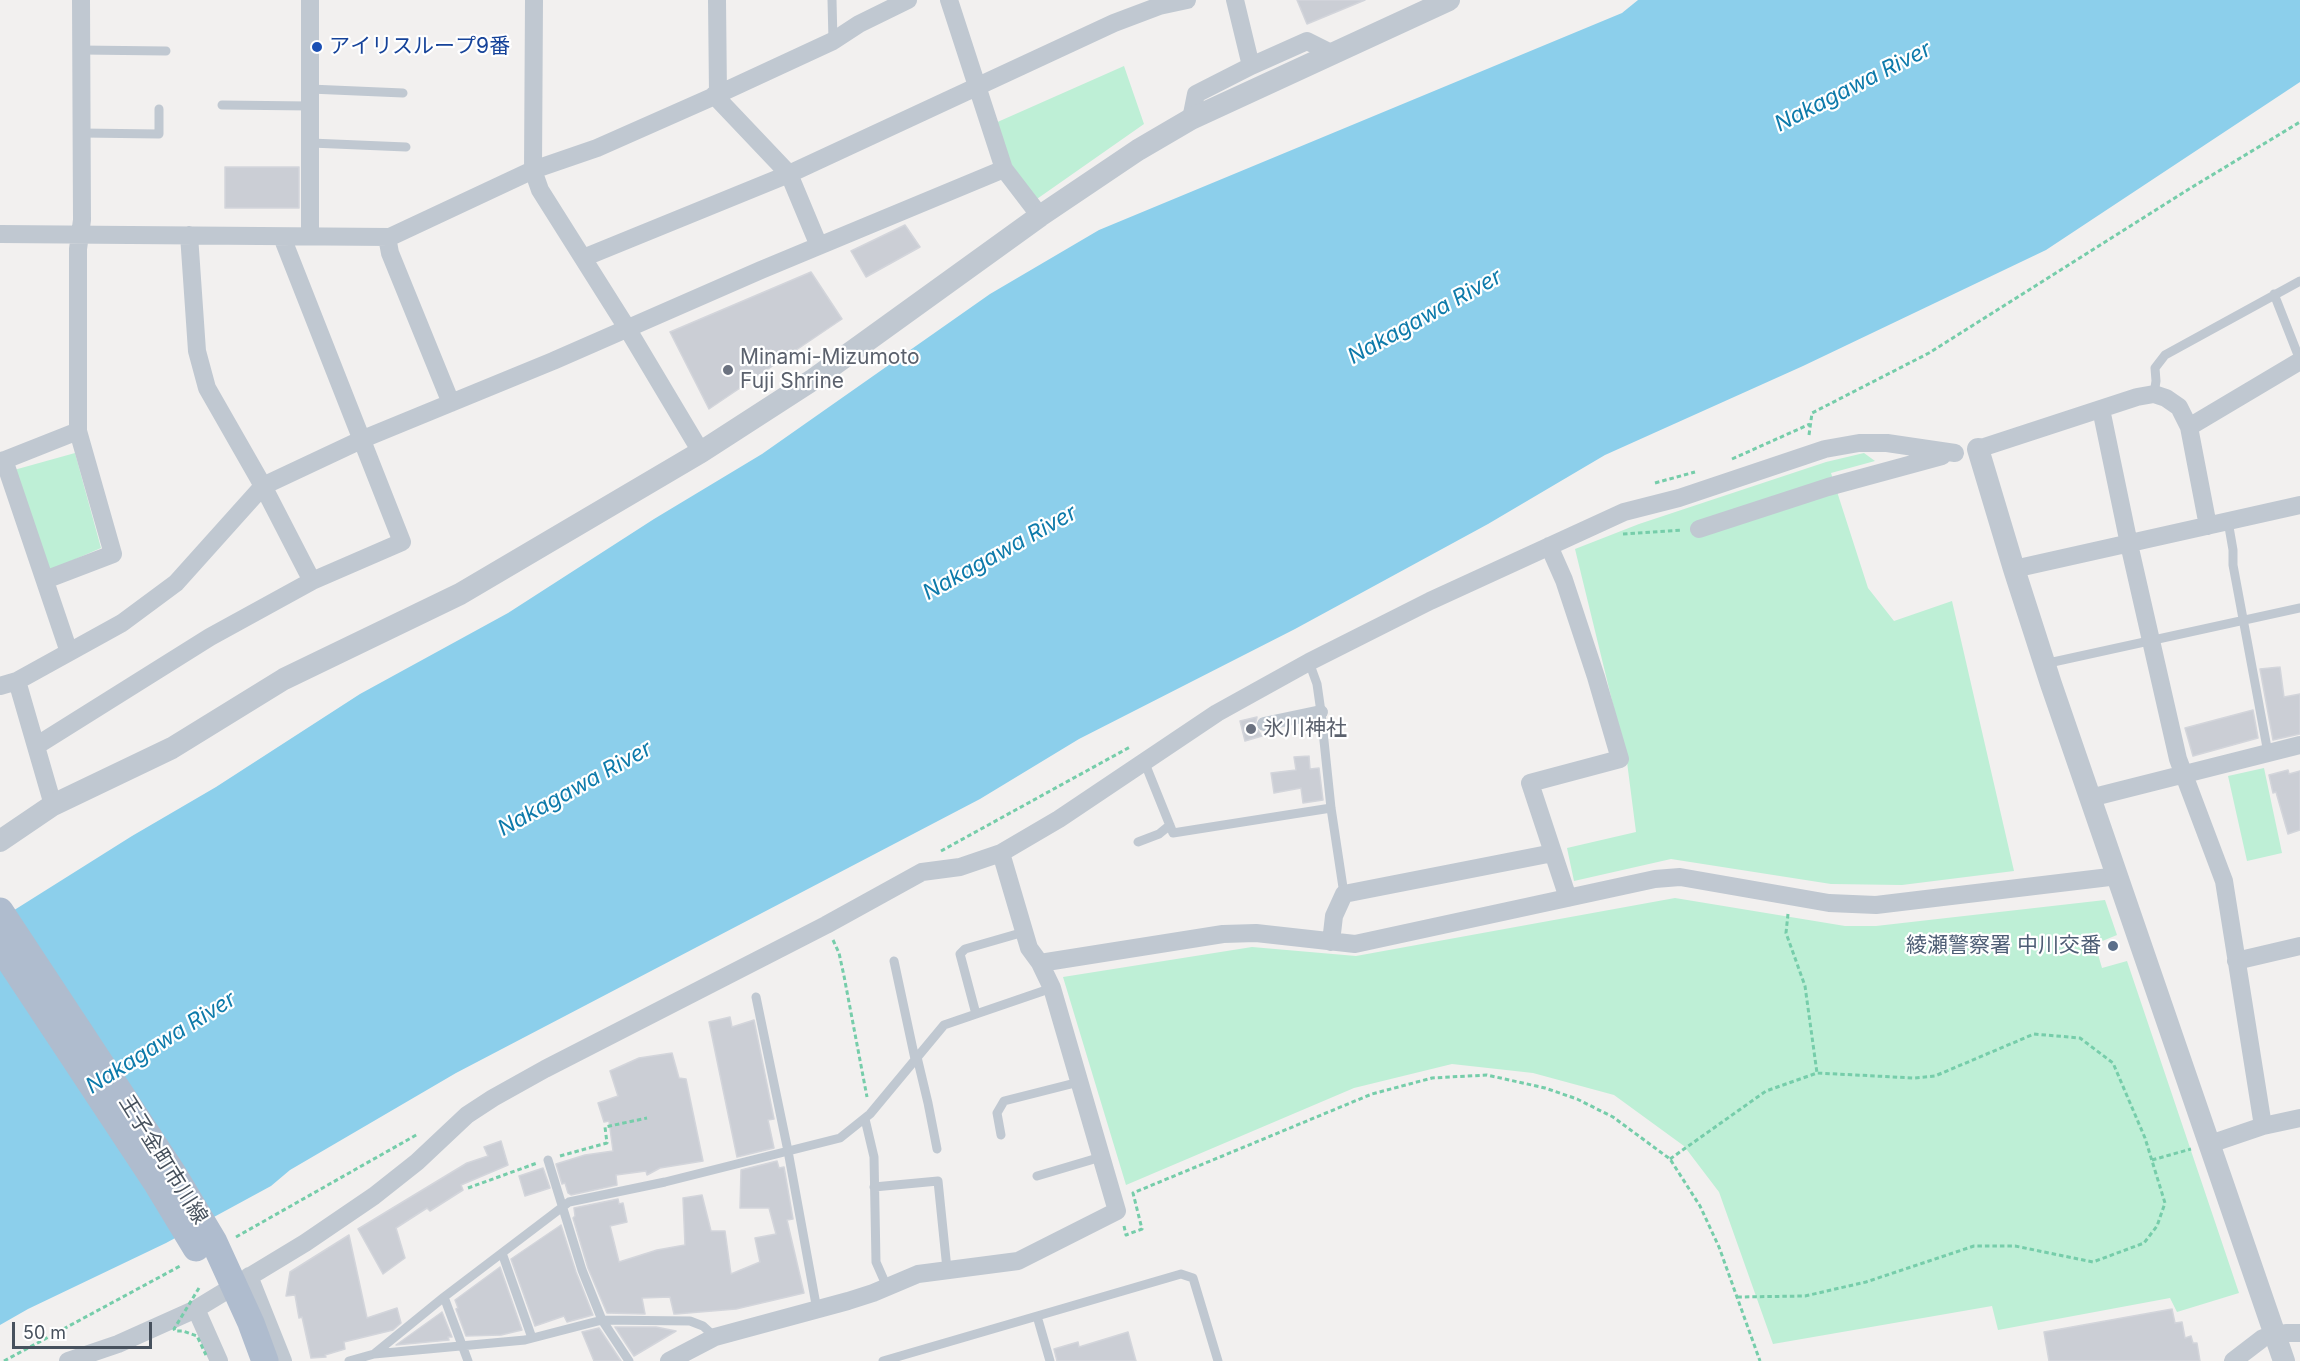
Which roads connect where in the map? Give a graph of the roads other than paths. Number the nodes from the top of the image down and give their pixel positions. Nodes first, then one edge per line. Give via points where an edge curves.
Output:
1 (81, 0) edge
2 (310, 0) edge
3 (534, 0) edge
4 (717, 0) edge
5 (832, 0) edge
6 (949, 0) edge
7 (1187, 0) edge
8 (1235, 0) edge
9 (1449, 0) edge
10 (902, 2) edge
11 (833, 41) junction
12 (81, 50) junction
13 (166, 51) dead end
14 (1333, 54) junction
15 (1251, 66) junction
16 (977, 88) junction
17 (403, 93) dead end
18 (716, 94) junction
19 (310, 98) junction
20 (222, 105) dead end
21 (159, 109) dead end
22 (1191, 119) junction
23 (82, 133) junction
24 (311, 143) junction
25 (406, 147) dead end
26 (1004, 169) junction
27 (533, 170) junction
28 (789, 174) junction
29 (1040, 216) junction
30 (0, 234) edge
31 (189, 235) junction
32 (80, 236) junction
33 (310, 236) junction
34 (282, 237) junction
35 (387, 237) junction
36 (819, 246) junction
37 (583, 258) junction
38 (2300, 281) edge
39 (2274, 294) junction
40 (627, 328) junction
41 (2300, 360) edge
42 (2154, 394) junction
43 (451, 403) junction
44 (2101, 409) junction
45 (2189, 427) junction
46 (78, 431) junction
47 (363, 439) junction
48 (1967, 451) junction
49 (700, 452) junction
50 (2, 461) edge
51 (263, 486) junction
52 (2300, 505) edge
53 (2228, 521) junction
54 (2208, 526) junction
55 (1699, 529) road end
56 (2129, 544) junction
57 (1549, 546) junction
58 (2014, 569) junction
59 (45, 580) junction
60 (312, 581) junction
61 (2300, 608) edge
62 (2243, 621) junction
63 (2151, 641) junction
64 (69, 652) junction
65 (1310, 662) junction
66 (2044, 664) junction
67 (8, 684) edge
68 (1321, 712) junction
69 (1264, 724) dead end
70 (2300, 745) edge
71 (36, 746) junction
72 (2268, 753) junction
73 (1144, 761) junction
74 (2184, 775) junction
75 (2090, 798) junction
76 (53, 805) junction
77 (1331, 808) junction
78 (1170, 825) junction
79 (0, 841) edge
80 (1138, 842) dead end
81 (1001, 853) junction
82 (1553, 853) junction
83 (2118, 876) junction
84 (1344, 894) junction
85 (1568, 898) junction
86 (0, 911) edge
87 (1024, 932) junction
88 (1331, 942) junction
89 (0, 946) edge
90 (2300, 946) edge
91 (894, 961) dead end
92 (2236, 961) junction
93 (1040, 963) junction
94 (1052, 988) junction
95 (756, 997) dead end
96 (976, 1014) junction
97 (916, 1058) junction
98 (1080, 1082) junction
99 (868, 1116) junction
100 (2300, 1118) edge
101 (2264, 1126) junction
102 (1001, 1135) dead end
103 (2203, 1146) junction
104 (937, 1149) dead end
105 (788, 1151) junction
106 (1101, 1157) junction
107 (548, 1160) dead end
108 (1037, 1176) dead end
109 (874, 1187) junction
110 (562, 1207) junction
111 (502, 1253) junction
112 (947, 1269) junction
113 (249, 1276) junction
114 (887, 1287) junction
115 (444, 1297) junction
116 (196, 1309) junction
117 (817, 1310) junction
118 (1037, 1316) junction
119 (602, 1320) junction
120 (2300, 1333) edge
121 (2275, 1335) junction
122 (715, 1336) junction
123 (532, 1338) junction
124 (462, 1346) junction
125 (374, 1354) junction
126 (213, 1358) edge
127 (68, 1361) edge
128 (246, 1361) edge
129 (265, 1361) edge
130 (283, 1361) edge
131 (349, 1361) edge
132 (468, 1361) edge
133 (629, 1361) edge
134 (669, 1361) edge
135 (883, 1361) edge
136 (1050, 1361) edge
137 (1218, 1361) edge
138 (2233, 1361) edge
139 (2284, 1361) edge

1 - 12 street
2 - 19 street
3 - 27 street
4 - 18 street
5 - 11 lane
6 - 16 street
7 - 16 street via 1114,23
8 - 15 street
9 - 14 street
10 - 11 street
11 - 18 street
12 - 13 lane
12 - 23 street
14 - 15 street via 1307,41
14 - 22 street
15 - 22 street via 1196,94
16 - 26 street
16 - 28 street
17 - 19 lane
18 - 27 street via 597,148
18 - 28 street
19 - 20 lane
19 - 24 street
21 - 23 lane via 159,134
22 - 29 street
23 - 32 street
24 - 25 lane
24 - 33 street
26 - 29 street
26 - 36 street
27 - 35 street
27 - 37 street via 540,190
28 - 36 street
28 - 37 street
29 - 49 street via 814,378
30 - 32 street
31 - 32 street
31 - 34 street
31 - 51 street via 199,363 207,388
32 - 46 street
33 - 34 street
33 - 35 street
34 - 47 street
35 - 43 street
36 - 40 street
37 - 40 street
38 - 39 lane
39 - 41 lane
39 - 42 lane via 2165,355 2155,368
40 - 43 street
40 - 49 street
41 - 45 street
42 - 44 street
42 - 45 street via 2179,407
43 - 47 street
44 - 48 street
44 - 56 street
45 - 54 street
46 - 50 street
46 - 59 street via 113,554
47 - 51 street
47 - 60 street via 402,542
48 - 55 street via 1828,487
48 - 57 street via 1887,443 1825,449 1679,498 1624,512
48 - 58 street
49 - 76 street via 460,594 284,679 172,748
50 - 59 street
51 - 60 street
51 - 64 street via 176,583 122,623
52 - 53 street
53 - 54 street
53 - 62 lane
54 - 56 street
56 - 58 street
56 - 63 street
57 - 65 street
57 - 82 street via 1564,580 1620,759 1530,783
58 - 66 street
59 - 64 street
60 - 71 street via 210,637
61 - 62 lane
62 - 63 lane
62 - 72 lane
63 - 66 lane
63 - 74 street
64 - 67 street
65 - 68 lane
65 - 73 street via 1217,713
66 - 75 street
67 - 71 street
68 - 69 street
68 - 77 lane
70 - 72 street
71 - 76 street
72 - 74 street
73 - 78 lane
73 - 81 street
74 - 75 street
74 - 92 street via 2224,880
75 - 83 street
76 - 79 street
77 - 78 lane via 1173,833
77 - 84 lane
78 - 80 lane
81 - 87 street
81 - 113 street via 960,867 922,872 493,1098 467,1115 417,1162 354,1211
82 - 84 street
82 - 85 street
83 - 85 street via 1876,905 1830,903 1680,877
83 - 103 street
84 - 88 street via 1334,916
85 - 88 street via 1355,944
86 - 129 main road, 王子金町市川線, bridge via 174,1174 214,1242
87 - 93 street
87 - 96 lane via 965,949 960,954
88 - 93 street via 1256,933 1223,934
89 - 128 main road, 王子金町市川線, bridge via 190,1238 236,1330
90 - 92 street
91 - 97 lane
92 - 101 street
93 - 94 street
94 - 96 lane
94 - 98 street
95 - 105 lane
96 - 97 lane via 944,1025
97 - 99 lane
97 - 104 lane
98 - 102 lane via 1004,1101 997,1113
98 - 106 street
99 - 105 lane via 840,1138
99 - 109 lane
100 - 101 street
101 - 103 street
103 - 121 street
105 - 110 lane via 568,1202
105 - 117 lane
106 - 108 lane
106 - 112 street via 1117,1211 1018,1261
107 - 110 lane
109 - 112 lane via 938,1181
109 - 114 lane via 876,1262
110 - 111 lane
110 - 119 lane
111 - 115 lane
111 - 123 lane
112 - 114 street via 918,1274
113 - 116 street
113 - 130 street
114 - 117 street
115 - 124 lane
115 - 125 lane
116 - 126 street
116 - 127 street via 118,1344
117 - 122 street
118 - 135 lane
118 - 136 lane
118 - 137 lane via 1188,1275 1196,1286
119 - 122 lane via 690,1321
119 - 123 lane
119 - 133 lane
120 - 121 street
121 - 138 street via 2263,1338
121 - 139 street
122 - 134 street
123 - 124 lane
124 - 125 lane
124 - 132 lane
125 - 131 lane

